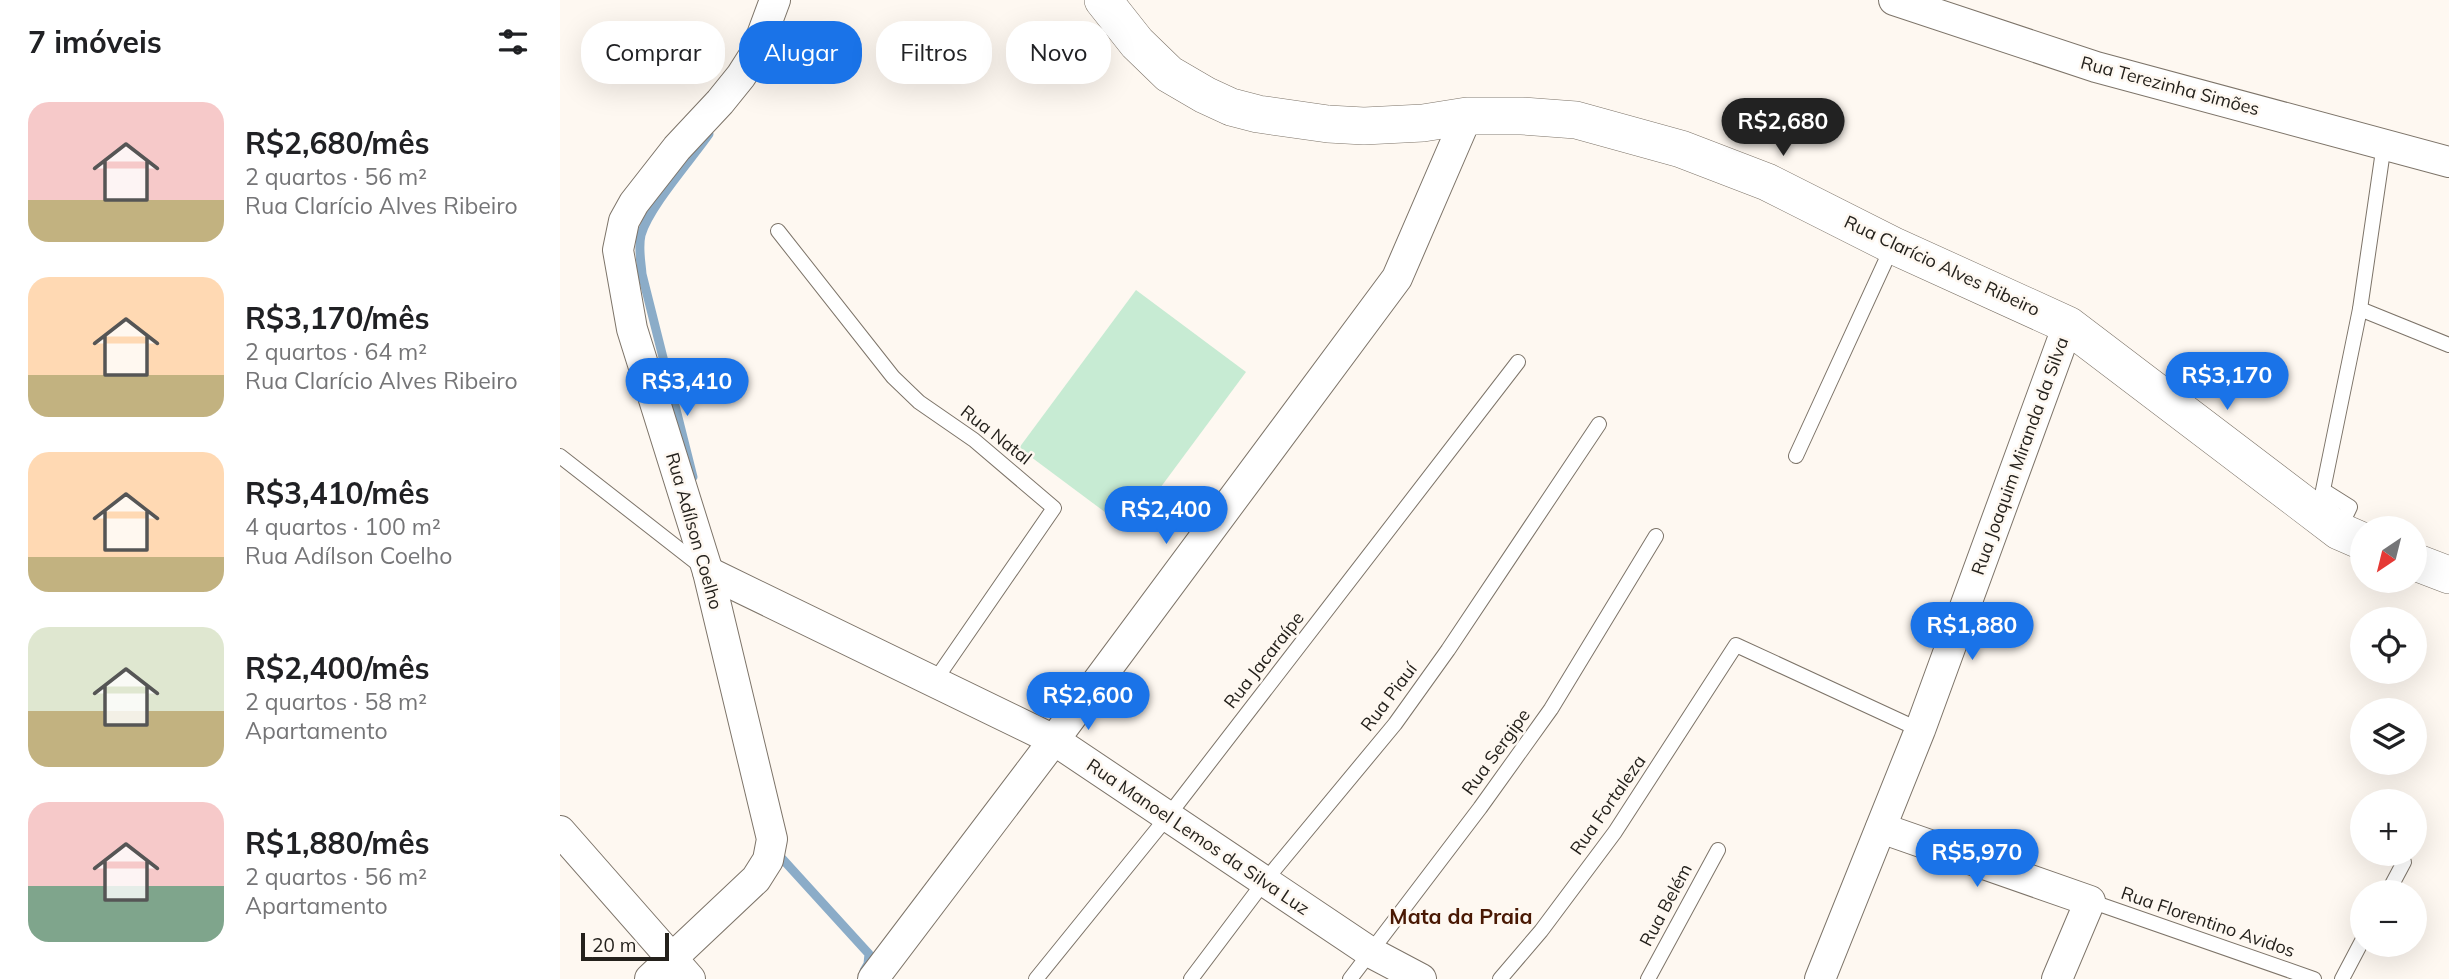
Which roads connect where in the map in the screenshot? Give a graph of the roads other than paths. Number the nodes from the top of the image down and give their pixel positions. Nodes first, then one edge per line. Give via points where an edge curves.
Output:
1 (775, 0) edge
2 (1103, 0) edge
3 (1894, 0) edge
4 (1467, 116) junction
5 (2384, 144) junction
6 (2449, 162) edge
7 (778, 231) dead end
8 (1892, 245) junction
9 (2360, 309) junction
10 (2068, 324) junction
11 (2449, 345) edge
12 (1518, 362) dead end
13 (1599, 424) dead end
14 (560, 456) edge
15 (1796, 456) dead end
16 (2350, 516) edge
17 (2350, 535) edge
18 (1656, 536) dead end
19 (2427, 567) edge
20 (708, 572) junction
21 (2449, 575) edge
22 (934, 682) junction
23 (1920, 730) junction
24 (1054, 740) junction
25 (1168, 816) junction
26 (1881, 828) junction
27 (560, 831) edge
28 (1718, 850) dead end
29 (1264, 882) junction
30 (2090, 901) junction
31 (1370, 952) junction
32 (2354, 957) edge
33 (670, 972) edge
34 (873, 979) edge
35 (1036, 979) edge
36 (1191, 979) edge
37 (1350, 979) edge
38 (1421, 979) edge
39 (1500, 979) edge
40 (1648, 979) edge
41 (1820, 979) edge
42 (2057, 979) edge
43 (2314, 979) edge
44 (2342, 979) edge

1 - 20 street, Rua Adílson Coelho via 755,54 720,103 634,203 624,221 618,250 632,329
2 - 4 street, Rua Clarício Alves Ribeiro via 1169,74 1231,107 1286,119 1364,126
3 - 5 street, Rua Terezinha Simões via 2096,67
4 - 8 street, Rua Clarício Alves Ribeiro via 1576,120 1681,149 1767,182
4 - 24 street via 1397,278
5 - 6 street, Rua Terezinha Simões
5 - 9 lane
7 - 22 lane, Rua Natal via 892,377 1054,508
8 - 10 street, Rua Clarício Alves Ribeiro
8 - 15 lane
9 - 11 lane
9 - 16 lane via 2323,490 2350,507
10 - 17 street, Rua Clarício Alves Ribeiro
10 - 23 street, Rua Joaquim Miranda da Silva
12 - 25 lane, Rua Jacaraípe
13 - 29 lane, Rua Piauí via 1395,724
14 - 20 lane
18 - 31 lane, Rua Sergipe via 1551,709
19 - 21 street
20 - 22 street, Rua Manoel Lemos da Silva Luz
20 - 33 street, Rua Adílson Coelho via 771,850 756,879
22 - 24 street, Rua Manoel Lemos da Silva Luz
23 - 26 street, Rua Joaquim Miranda da Silva
23 - 39 lane, Rua Fortaleza via 1736,645 1615,832
24 - 25 street, Rua Manoel Lemos da Silva Luz
24 - 34 street
25 - 29 street, Rua Manoel Lemos da Silva Luz
25 - 35 lane, Rua Jacaraípe
26 - 30 street
26 - 41 street, Rua Joaquim Miranda da Silva
27 - 33 street
28 - 40 lane, Rua Belém
29 - 31 street, Rua Manoel Lemos da Silva Luz
29 - 36 lane, Rua Piauí
30 - 42 street
30 - 43 lane, Rua Florentino Avidos
31 - 37 lane, Rua Sergipe
31 - 38 street, Rua Manoel Lemos da Silva Luz
32 - 44 lane

